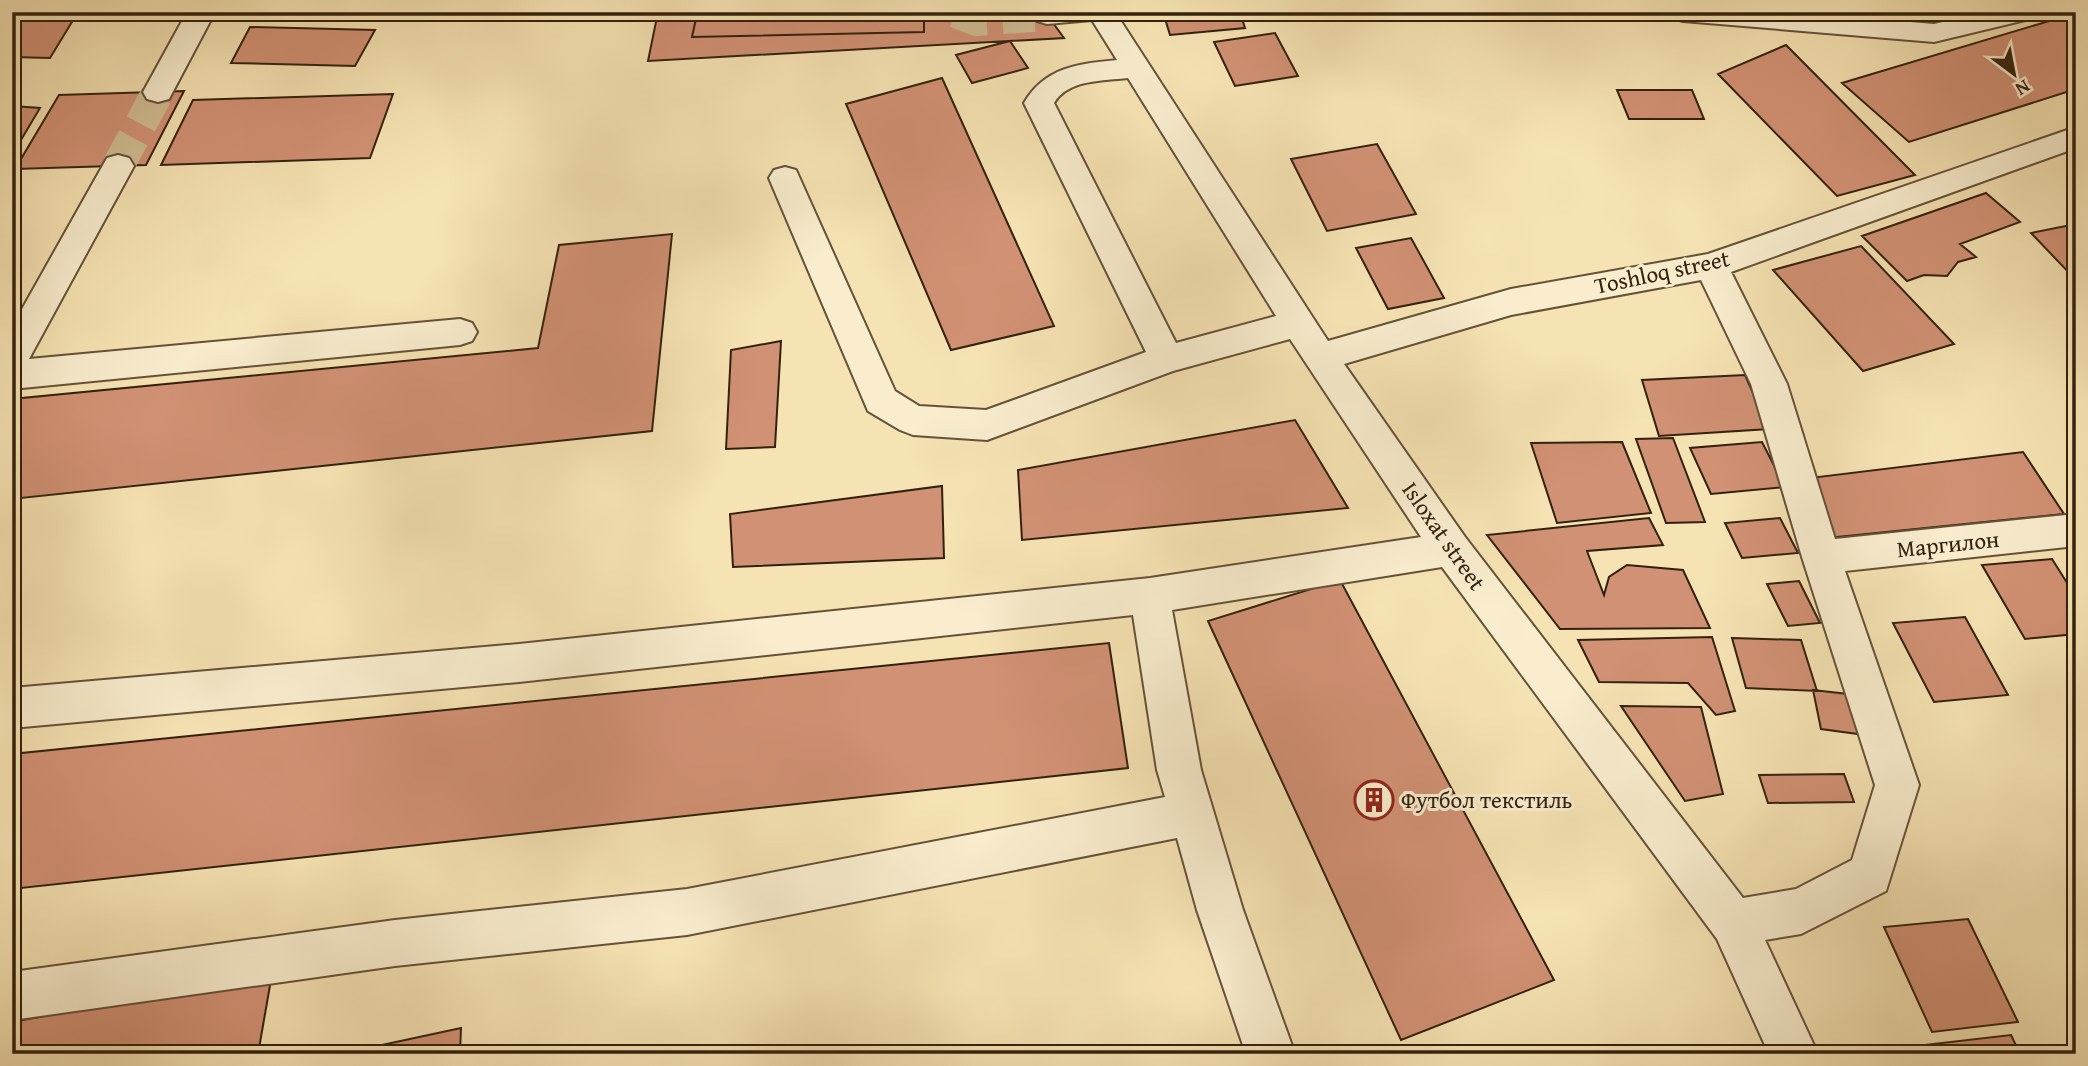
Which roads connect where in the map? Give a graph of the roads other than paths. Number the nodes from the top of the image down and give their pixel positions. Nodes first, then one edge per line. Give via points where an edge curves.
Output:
1 (201, 12) edge
2 (1087, 12) edge
3 (1101, 12) edge
4 (1683, 12) edge
5 (2024, 12) edge
6 (1047, 15) dead end
7 (1138, 67) junction
8 (158, 92) tunnel mouth
9 (2076, 137) edge
10 (118, 166) tunnel mouth
11 (785, 178) dead end
12 (1711, 266) junction
13 (1299, 323) junction
14 (460, 332) dead end
15 (1320, 357) junction
16 (12, 359) edge
17 (1167, 359) junction
18 (12, 375) edge
19 (2076, 530) edge
20 (1451, 549) junction
21 (1821, 557) junction
22 (1150, 596) junction
23 (12, 708) edge
24 (1192, 813) junction
25 (1733, 923) junction
26 (12, 996) edge
27 (1271, 1054) edge
28 (1794, 1054) edge

1 - 8 street
2 - 6 street
3 - 7 street, Isloxat street
4 - 5 street via 1934,33
7 - 13 street, Isloxat street
7 - 17 street via 1061,79 1043,92 1039,103
9 - 12 street, Toshloq street
10 - 16 street
11 - 17 street via 881,401 913,421 987,425
12 - 15 street, Toshloq street via 1511,302
12 - 21 street via 1769,384
13 - 15 street, Isloxat street
13 - 17 street
14 - 18 street
15 - 20 street, Isloxat street
19 - 21 street, Маргилон
20 - 22 street
20 - 25 street, Isloxat street
21 - 25 street via 1897,785 1870,875 1801,911
22 - 23 street via 519,663
22 - 24 street via 1180,770
24 - 26 street via 687,912 395,943
24 - 27 street via 1220,910
25 - 28 street, Isloxat street

